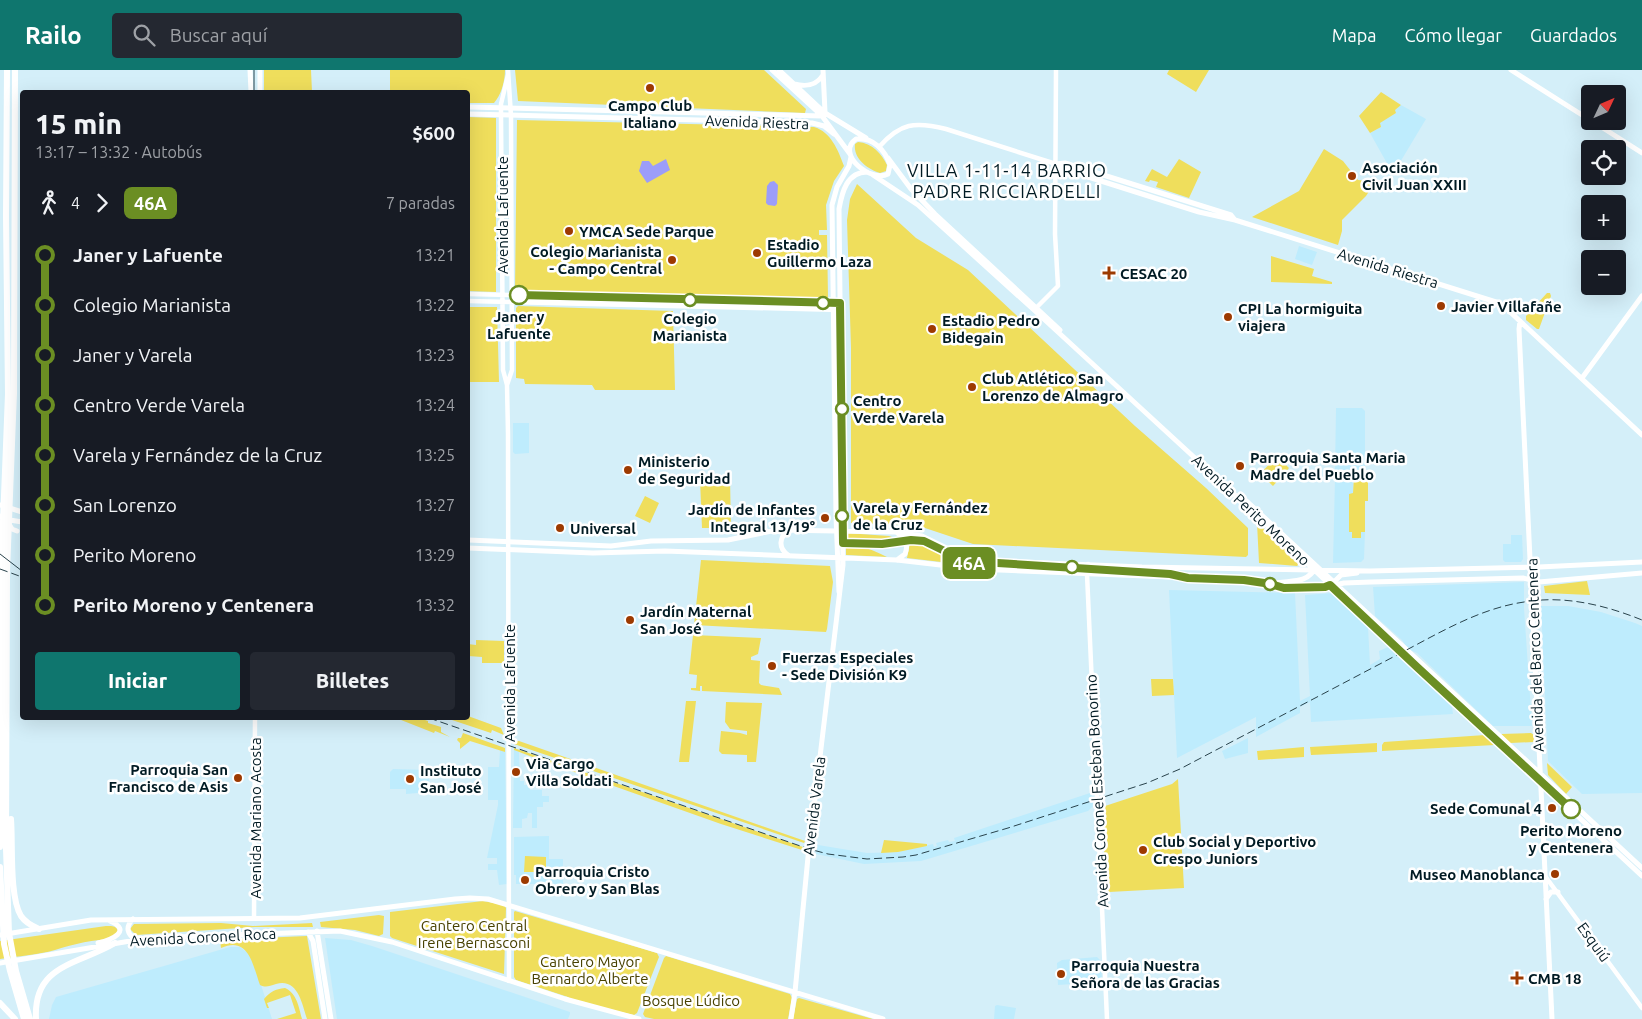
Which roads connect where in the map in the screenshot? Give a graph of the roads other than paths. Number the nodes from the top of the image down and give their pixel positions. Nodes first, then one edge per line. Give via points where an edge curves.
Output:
1 (7, 70) edge
2 (15, 70) edge
3 (250, 70) edge
4 (260, 70) edge
5 (772, 70) edge
6 (779, 70) edge
7 (1056, 70) edge
8 (1511, 70) edge
9 (823, 72) edge
10 (508, 73) edge
11 (793, 83) junction
12 (250, 90) edge
13 (260, 90) edge
14 (470, 107) edge
15 (501, 108) junction
16 (511, 108) junction
17 (812, 108) junction
18 (750, 113) junction
19 (470, 114) edge
20 (823, 114) junction
21 (501, 115) junction
22 (810, 115) junction
23 (1581, 115) edge
24 (511, 116) junction
25 (750, 121) junction
26 (1605, 130) edge
27 (834, 134) junction
28 (871, 141) junction
29 (879, 147) junction
30 (1642, 153) edge
31 (850, 155) junction
32 (888, 158) junction
33 (1056, 164) junction
34 (870, 174) junction
35 (470, 294) edge
36 (502, 295) junction
37 (512, 295) junction
38 (1642, 296) edge
39 (470, 301) edge
40 (721, 301) junction
41 (502, 302) junction
42 (512, 302) junction
43 (833, 303) junction
44 (840, 303) junction
45 (719, 308) junction
46 (1035, 309) junction
47 (833, 310) junction
48 (840, 310) junction
49 (1520, 321) junction
50 (1582, 378) junction
51 (507, 385) junction
52 (834, 389) junction
53 (842, 389) junction
54 (1642, 434) edge
55 (0, 505) edge
56 (20, 512) edge
57 (0, 516) edge
58 (6, 518) junction
59 (20, 522) edge
60 (792, 529) junction
61 (20, 531) edge
62 (839, 531) junction
63 (896, 532) junction
64 (470, 540) edge
65 (508, 542) junction
66 (470, 548) edge
67 (508, 550) junction
68 (793, 556) junction
69 (840, 558) junction
70 (897, 560) junction
71 (1642, 562) edge
72 (1088, 564) junction
73 (1318, 568) junction
74 (1531, 568) junction
75 (1367, 570) junction
76 (1642, 573) edge
77 (1087, 574) junction
78 (1532, 581) junction
79 (1271, 584) junction
80 (1334, 584) junction
81 (255, 720) edge
82 (1540, 774) junction
83 (5, 779) junction
84 (1540, 781) junction
85 (0, 789) edge
86 (0, 847) edge
87 (0, 867) edge
88 (1642, 868) edge
89 (1545, 876) junction
90 (1642, 876) edge
91 (1558, 892) junction
92 (1546, 900) junction
93 (509, 904) junction
94 (254, 918) junction
95 (106, 919) junction
96 (134, 919) junction
97 (40, 928) junction
98 (317, 931) junction
99 (308, 932) junction
100 (0, 935) edge
101 (136, 940) junction
102 (115, 943) junction
103 (65, 953) junction
104 (0, 963) edge
105 (509, 981) junction
106 (795, 992) junction
107 (0, 1003) edge
108 (1642, 1008) edge
109 (15, 1019) edge
110 (24, 1019) edge
111 (30, 1019) edge
112 (36, 1019) edge
113 (325, 1019) edge
114 (331, 1019) edge
115 (639, 1019) edge
116 (791, 1019) edge
117 (883, 1019) edge
118 (1107, 1019) edge
119 (1552, 1019) edge

1 - 83 highway via 8,394 1,572
2 - 83 highway via 14,402 7,572
3 - 12 main road
4 - 13 main road
5 - 17 main road
6 - 11 main road
7 - 33 street
8 - 23 main road
9 - 11 main road via 811,85
9 - 20 main road
10 - 15 street, Avenida Lafuente
10 - 16 street, Avenida Lafuente
11 - 20 main road
14 - 15 main road, Avenida Riestra
15 - 16 main road, Avenida Riestra
15 - 21 street, Avenida Lafuente
16 - 18 main road, Avenida Riestra
16 - 24 street, Avenida Lafuente
17 - 20 main road
17 - 22 main road
18 - 22 main road, Avenida Riestra
18 - 25 main road
19 - 21 main road, Avenida Riestra
20 - 22 main road, Avenida Riestra
20 - 27 main road
20 - 28 main road
21 - 24 main road, Avenida Riestra
21 - 36 street, Avenida Lafuente
24 - 25 main road, Avenida Riestra
24 - 37 street, Avenida Lafuente
25 - 27 main road, Avenida Riestra via 816,123
26 - 30 main road
27 - 31 main road
28 - 29 main road, Avenida Perito Moreno
28 - 31 main road via 854,140
29 - 32 main road, Avenida Perito Moreno
29 - 33 street, Avenida Riestra via 900,128 928,124
31 - 34 main road, Avenida Perito Moreno
31 - 43 main road, Avenida Varela via 849,166 832,205
32 - 34 main road, Avenida Varela via 891,167 888,174
32 - 46 main road, Avenida Perito Moreno via 919,198
33 - 46 street via 1058,286
33 - 49 main road, Avenida Riestra via 1065,163 1175,201 1231,215 1235,220 1496,302
34 - 44 main road, Avenida Varela via 854,175 841,195
34 - 46 main road, Avenida Perito Moreno via 920,206
35 - 36 street
36 - 37 street
36 - 41 street, Avenida Lafuente
37 - 40 street
37 - 42 street, Avenida Lafuente
38 - 50 main road
39 - 41 street
40 - 43 street
40 - 45 street
41 - 42 street
41 - 51 street, Avenida Lafuente via 503,370
42 - 45 street
42 - 51 street, Avenida Lafuente via 512,370
43 - 44 street
43 - 47 main road, Avenida Varela
44 - 48 main road, Avenida Varela
45 - 47 street
46 - 73 main road, Avenida Perito Moreno
47 - 48 street
47 - 52 main road, Avenida Varela
48 - 53 main road, Avenida Varela
49 - 50 main road, Avenida Riestra
49 - 74 main road, Avenida del Barco Centenera
50 - 54 main road, Avenida Riestra
51 - 65 street, Avenida Lafuente
52 - 53 main road
52 - 62 main road, Avenida Varela
53 - 62 main road, Avenida Varela
55 - 56 main road
57 - 58 main road
58 - 59 main road
58 - 61 main road
60 - 62 main road
60 - 65 main road via 728,540 656,541 614,546
60 - 68 main road via 781,542 785,553
62 - 63 main road
62 - 69 main road, Avenida Varela
63 - 70 main road via 906,541 907,548
63 - 72 main road via 922,536 977,560
64 - 65 main road
65 - 67 street, Avenida Lafuente
66 - 67 main road
67 - 68 main road
67 - 93 street, Avenida Lafuente
68 - 69 main road
69 - 70 main road
69 - 106 main road, Avenida Varela via 839,592
70 - 77 main road via 975,569
71 - 74 main road
72 - 73 main road
72 - 77 street, Avenida Coronel Esteban Bonorino
73 - 75 main road
73 - 79 main road via 1302,581
73 - 80 main road, Avenida Perito Moreno
74 - 75 main road
74 - 78 main road, Avenida del Barco Centenera
75 - 80 main road via 1341,576
76 - 78 main road
77 - 79 main road via 1198,577
77 - 118 street, Avenida Coronel Esteban Bonorino
78 - 80 main road via 1523,578
78 - 82 main road, Avenida del Barco Centenera
79 - 80 main road via 1284,588
80 - 82 main road, Avenida Perito Moreno
80 - 84 main road, Avenida Perito Moreno
81 - 94 street, Avenida Mariano Acosta
82 - 84 main road, Avenida del Barco Centenera
82 - 88 main road, Avenida Perito Moreno
83 - 85 highway
83 - 86 highway
83 - 97 highway via 14,888 20,914 25,921
83 - 111 highway via 9,933
84 - 89 main road, Avenida del Barco Centenera
84 - 90 main road, Avenida Perito Moreno
87 - 110 highway via 4,944
89 - 91 street, Esquiú
89 - 92 main road, Avenida del Barco Centenera
91 - 92 main road via 1551,892
91 - 108 street, Esquiú
92 - 119 main road, Avenida del Barco Centenera
93 - 94 main road, Avenida Coronel Roca via 470,898 315,916
93 - 105 street, Avenida Lafuente
93 - 106 main road, Avenida Coronel Roca
94 - 96 main road, Avenida Coronel Roca
95 - 96 main road, Avenida Coronel Roca
95 - 97 main road, Avenida Coronel Roca
95 - 103 main road via 118,926 116,937 72,948
96 - 101 main road via 128,928
97 - 100 main road, Avenida Coronel Roca
98 - 99 main road, Avenida Coronel Roca
98 - 105 main road, Avenida Coronel Roca via 347,932 385,940
98 - 114 main road
99 - 101 main road, Avenida Coronel Roca
99 - 113 main road via 313,941
101 - 102 main road, Avenida Coronel Roca
102 - 103 main road, Avenida Coronel Roca
102 - 112 highway via 46,979 35,1002
103 - 104 main road, Avenida Coronel Roca
105 - 115 main road, Avenida Coronel Roca
106 - 116 main road, Avenida Varela
106 - 117 main road, Avenida Coronel Roca
107 - 109 highway

